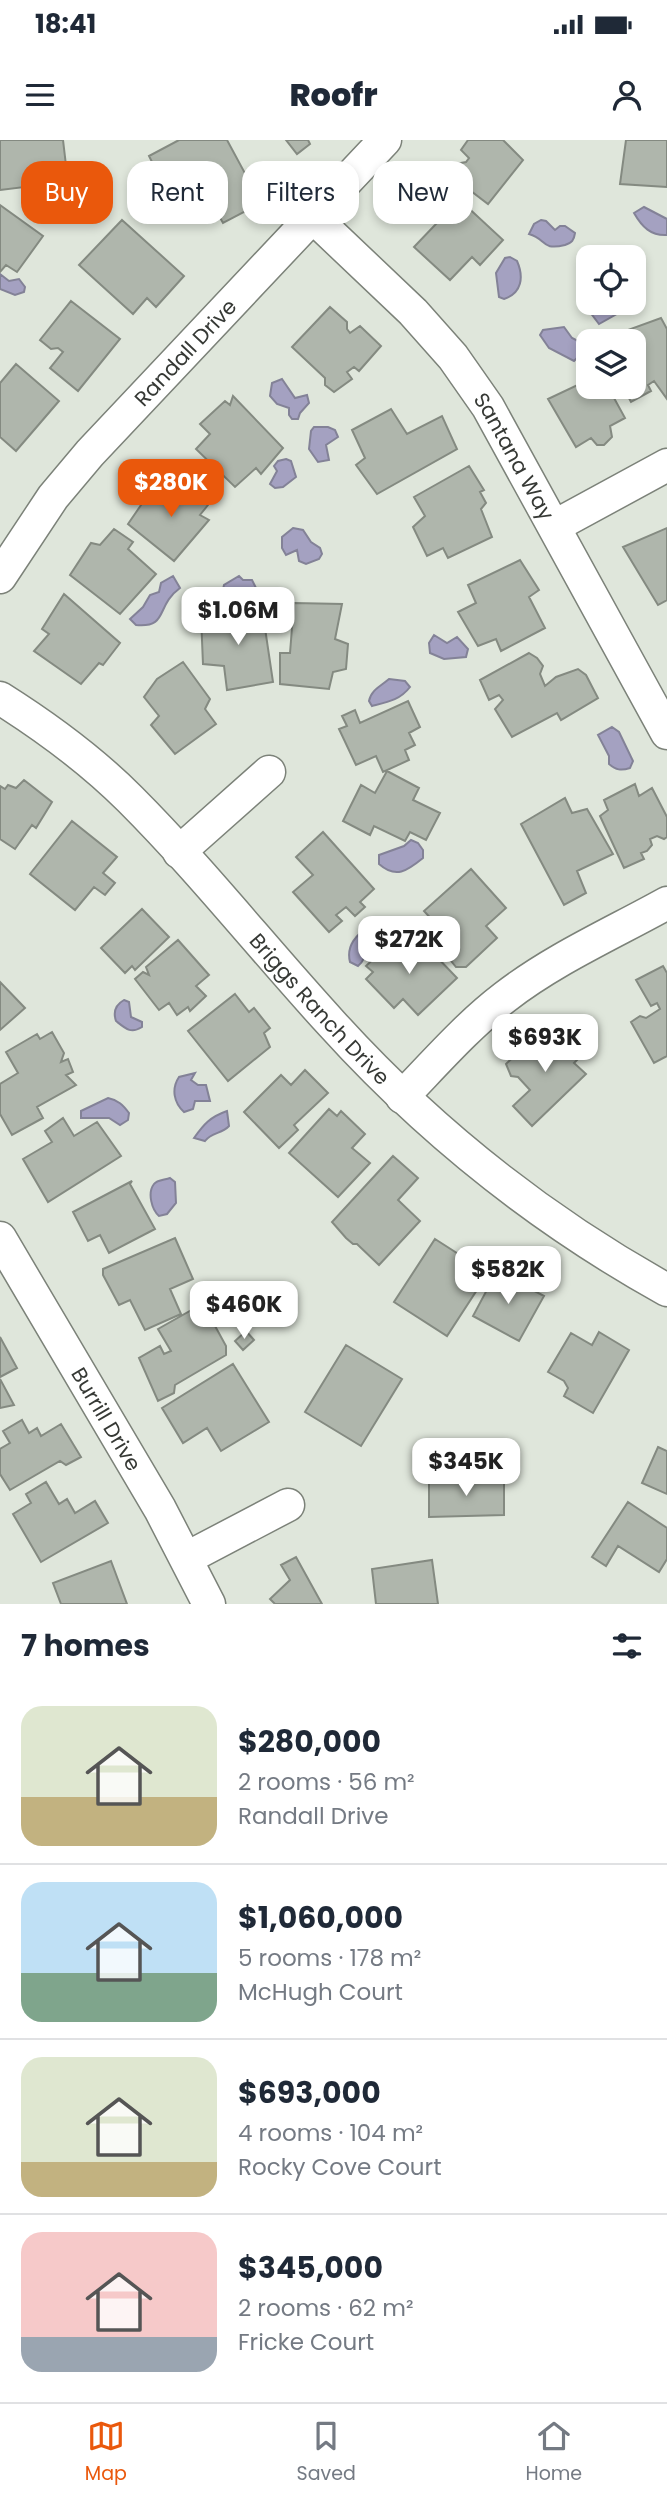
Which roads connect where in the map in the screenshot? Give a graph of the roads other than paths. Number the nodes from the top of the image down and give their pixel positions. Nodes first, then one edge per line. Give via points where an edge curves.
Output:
1 (385, 140) edge
2 (359, 168) edge
3 (307, 224) edge
4 (319, 224) edge
5 (667, 465) edge
6 (555, 526) junction
7 (0, 577) edge
8 (0, 698) edge
9 (667, 733) edge
10 (269, 772) dead end
11 (179, 852) junction
12 (667, 903) edge
13 (402, 1097) junction
14 (0, 1238) edge
15 (667, 1290) edge
16 (288, 1504) dead end
17 (187, 1558) junction
18 (209, 1604) edge

1 - 2 street, Randall Drive
3 - 7 street, Randall Drive via 90,453 53,497
4 - 6 street, Santana Way via 413,312 453,357 495,419
5 - 6 street
6 - 9 street, Santana Way
8 - 11 street, Briggs Ranch Drive via 92,764
10 - 11 street
11 - 13 street, Briggs Ranch Drive via 332,1026
12 - 13 street via 544,970 506,996
13 - 15 street, Briggs Ranch Drive via 522,1199
14 - 17 street, Burrill Drive
16 - 17 street
17 - 18 street, Burrill Drive

